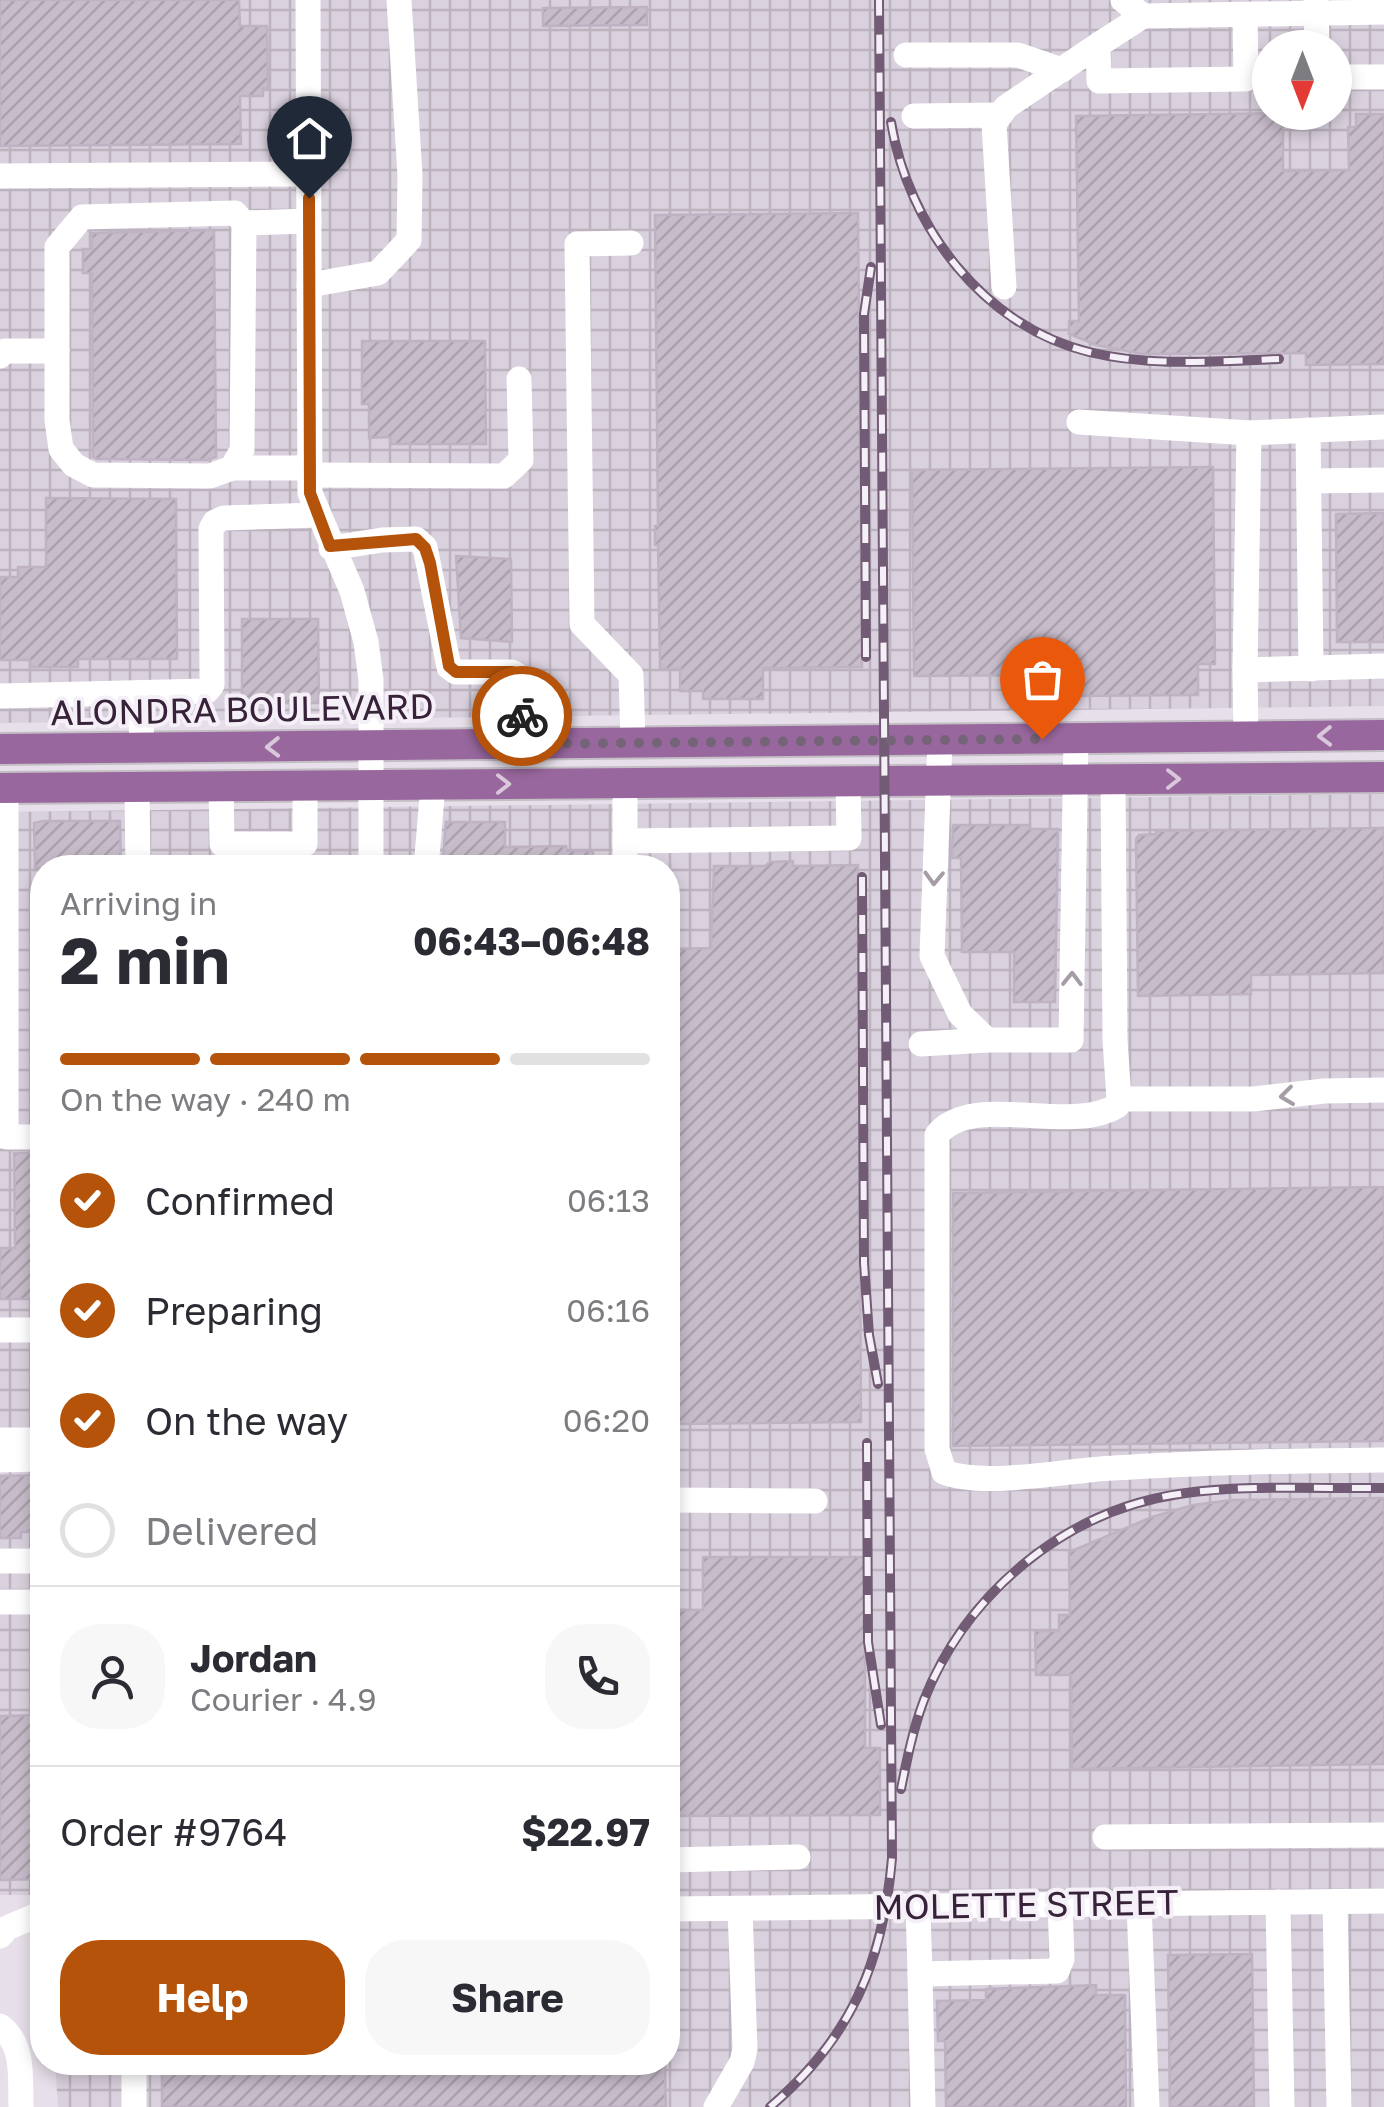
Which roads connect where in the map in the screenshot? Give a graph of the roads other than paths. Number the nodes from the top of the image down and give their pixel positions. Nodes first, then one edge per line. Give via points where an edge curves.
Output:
1 (308, 0) edge
2 (399, 0) edge
3 (1316, 7) edge
4 (1133, 8) edge
5 (1375, 8) edge
6 (1245, 14) junction
7 (1098, 46) junction
8 (906, 55) dead end
9 (1062, 70) junction
10 (1352, 77) edge
11 (1384, 77) edge
12 (1000, 115) junction
13 (914, 116) dead end
14 (309, 174) junction
15 (0, 176) edge
16 (309, 221) junction
17 (244, 223) junction
18 (631, 243) dead end
19 (309, 285) junction
20 (1004, 287) dead end
21 (56, 351) junction
22 (0, 356) edge
23 (519, 379) dead end
24 (1079, 422) dead end
25 (1384, 427) edge
26 (1308, 430) junction
27 (1249, 433) junction
28 (232, 468) junction
29 (310, 472) junction
30 (1384, 480) edge
31 (1309, 481) junction
32 (318, 516) junction
33 (331, 548) junction
34 (1384, 666) edge
35 (1311, 669) junction
36 (1245, 670) junction
37 (140, 694) junction
38 (0, 696) edge
39 (1384, 736) edge
40 (1246, 737) junction
41 (1076, 738) junction
42 (1115, 738) junction
43 (940, 740) junction
44 (633, 743) junction
45 (523, 744) junction
46 (370, 746) junction
47 (142, 748) junction
48 (0, 750) edge
49 (1384, 777) edge
50 (1076, 780) junction
51 (1113, 780) junction
52 (936, 781) junction
53 (848, 782) junction
54 (624, 783) junction
55 (433, 785) junction
56 (222, 786) junction
57 (305, 786) junction
58 (371, 786) junction
59 (137, 787) junction
60 (3, 788) edge
61 (624, 841) junction
62 (138, 855) edge
63 (372, 855) edge
64 (427, 855) edge
65 (625, 855) edge
66 (986, 1040) junction
67 (922, 1044) dead end
68 (1384, 1090) edge
69 (1118, 1092) junction
70 (30, 1137) edge
71 (0, 1330) edge
72 (30, 1330) edge
73 (0, 1440) edge
74 (30, 1440) edge
75 (30, 1459) edge
76 (0, 1460) edge
77 (1384, 1460) edge
78 (680, 1500) edge
79 (815, 1501) dead end
80 (30, 1561) edge
81 (0, 1562) edge
82 (0, 1602) edge
83 (30, 1602) edge
84 (1384, 1835) edge
85 (1105, 1837) dead end
86 (798, 1858) dead end
87 (680, 1860) edge
88 (1384, 1901) edge
89 (1278, 1902) junction
90 (1335, 1902) junction
91 (1139, 1904) junction
92 (1060, 1905) junction
93 (918, 1906) junction
94 (680, 1909) edge
95 (740, 1909) junction
96 (30, 1918) edge
97 (0, 1936) edge
98 (920, 1974) junction
99 (0, 2026) edge
100 (134, 2075) edge
101 (22, 2107) edge
102 (134, 2107) edge
103 (716, 2107) edge
104 (923, 2107) edge
105 (1147, 2107) edge
106 (1282, 2107) edge
107 (1339, 2107) edge

1 - 14 street
2 - 19 street via 409,240 378,273
3 - 5 street
3 - 6 street
4 - 6 street
4 - 7 street
6 - 7 street via 1246,79 1099,81
7 - 9 street
8 - 9 street via 1018,55
9 - 12 street
10 - 11 street
12 - 13 street
12 - 20 street via 994,124
14 - 15 street
14 - 16 street
16 - 17 street
16 - 19 street
17 - 21 street via 235,213 82,217 56,246
17 - 28 street via 242,450
18 - 44 street via 577,244 582,624 631,675
19 - 29 street
21 - 22 street
21 - 28 street via 61,449 74,466 93,476 210,476
23 - 29 street via 520,460 504,476
24 - 27 street
25 - 26 street
26 - 27 street
26 - 31 street
27 - 36 street
28 - 29 street
29 - 32 street
30 - 31 street
31 - 35 street
32 - 33 street
32 - 37 street via 215,522 212,685 200,692
33 - 45 street via 416,539 425,548 449,666 521,678
33 - 46 street via 366,642
34 - 35 street
35 - 36 street
36 - 40 street
37 - 38 street
37 - 47 street
39 -> 40 main road, ALONDRA BOULEVARD
40 - 42 main road, ALONDRA BOULEVARD
41 - 42 main road, ALONDRA BOULEVARD
41 - 43 main road, ALONDRA BOULEVARD
41 - 50 street
42 - 51 main road
43 - 44 main road, ALONDRA BOULEVARD
43 - 52 street
44 - 45 main road, ALONDRA BOULEVARD
45 - 46 main road, ALONDRA BOULEVARD
46 -> 47 main road, ALONDRA BOULEVARD
46 - 58 street
47 - 48 main road, ALONDRA BOULEVARD
51 -> 49 main road
50 - 51 main road
50 - 52 main road
66 -> 50 street via 1071,1040
51 - 69 street
52 - 53 main road
52 -> 66 street via 932,956 960,1014
53 - 54 main road
53 - 61 street via 849,838
55 -> 54 main road
54 - 61 street
55 - 58 main road
55 - 64 street
56 - 57 main road
56 - 57 street via 222,844 305,844
56 - 59 main road
57 - 58 main road
58 - 63 street
59 - 60 main road
59 - 62 street
60 - 70 street via 6,1137
61 - 65 street
66 - 67 street
68 -> 69 street via 1254,1099
69 - 77 street via 1117,1106 1096,1116 994,1115 958,1120 937,1135 936,1449 944,1472 995,1478 1185,1464
71 - 72 street
73 - 74 street
75 - 76 street
78 - 79 street
80 - 81 street
82 - 83 street
84 - 85 street
86 - 87 street
88 - 90 street, MOLETTE STREET
89 - 90 street, MOLETTE STREET
89 - 91 street, MOLETTE STREET
89 - 106 street
90 - 107 street
91 - 92 street, MOLETTE STREET
91 - 105 street
92 - 93 street, MOLETTE STREET
92 - 98 street via 1057,1971
93 - 95 street, MOLETTE STREET
93 - 98 street
94 - 95 street, MOLETTE STREET
95 - 103 street via 744,2048
96 - 97 street
98 - 104 street
99 - 101 street via 15,2041
100 - 102 street

